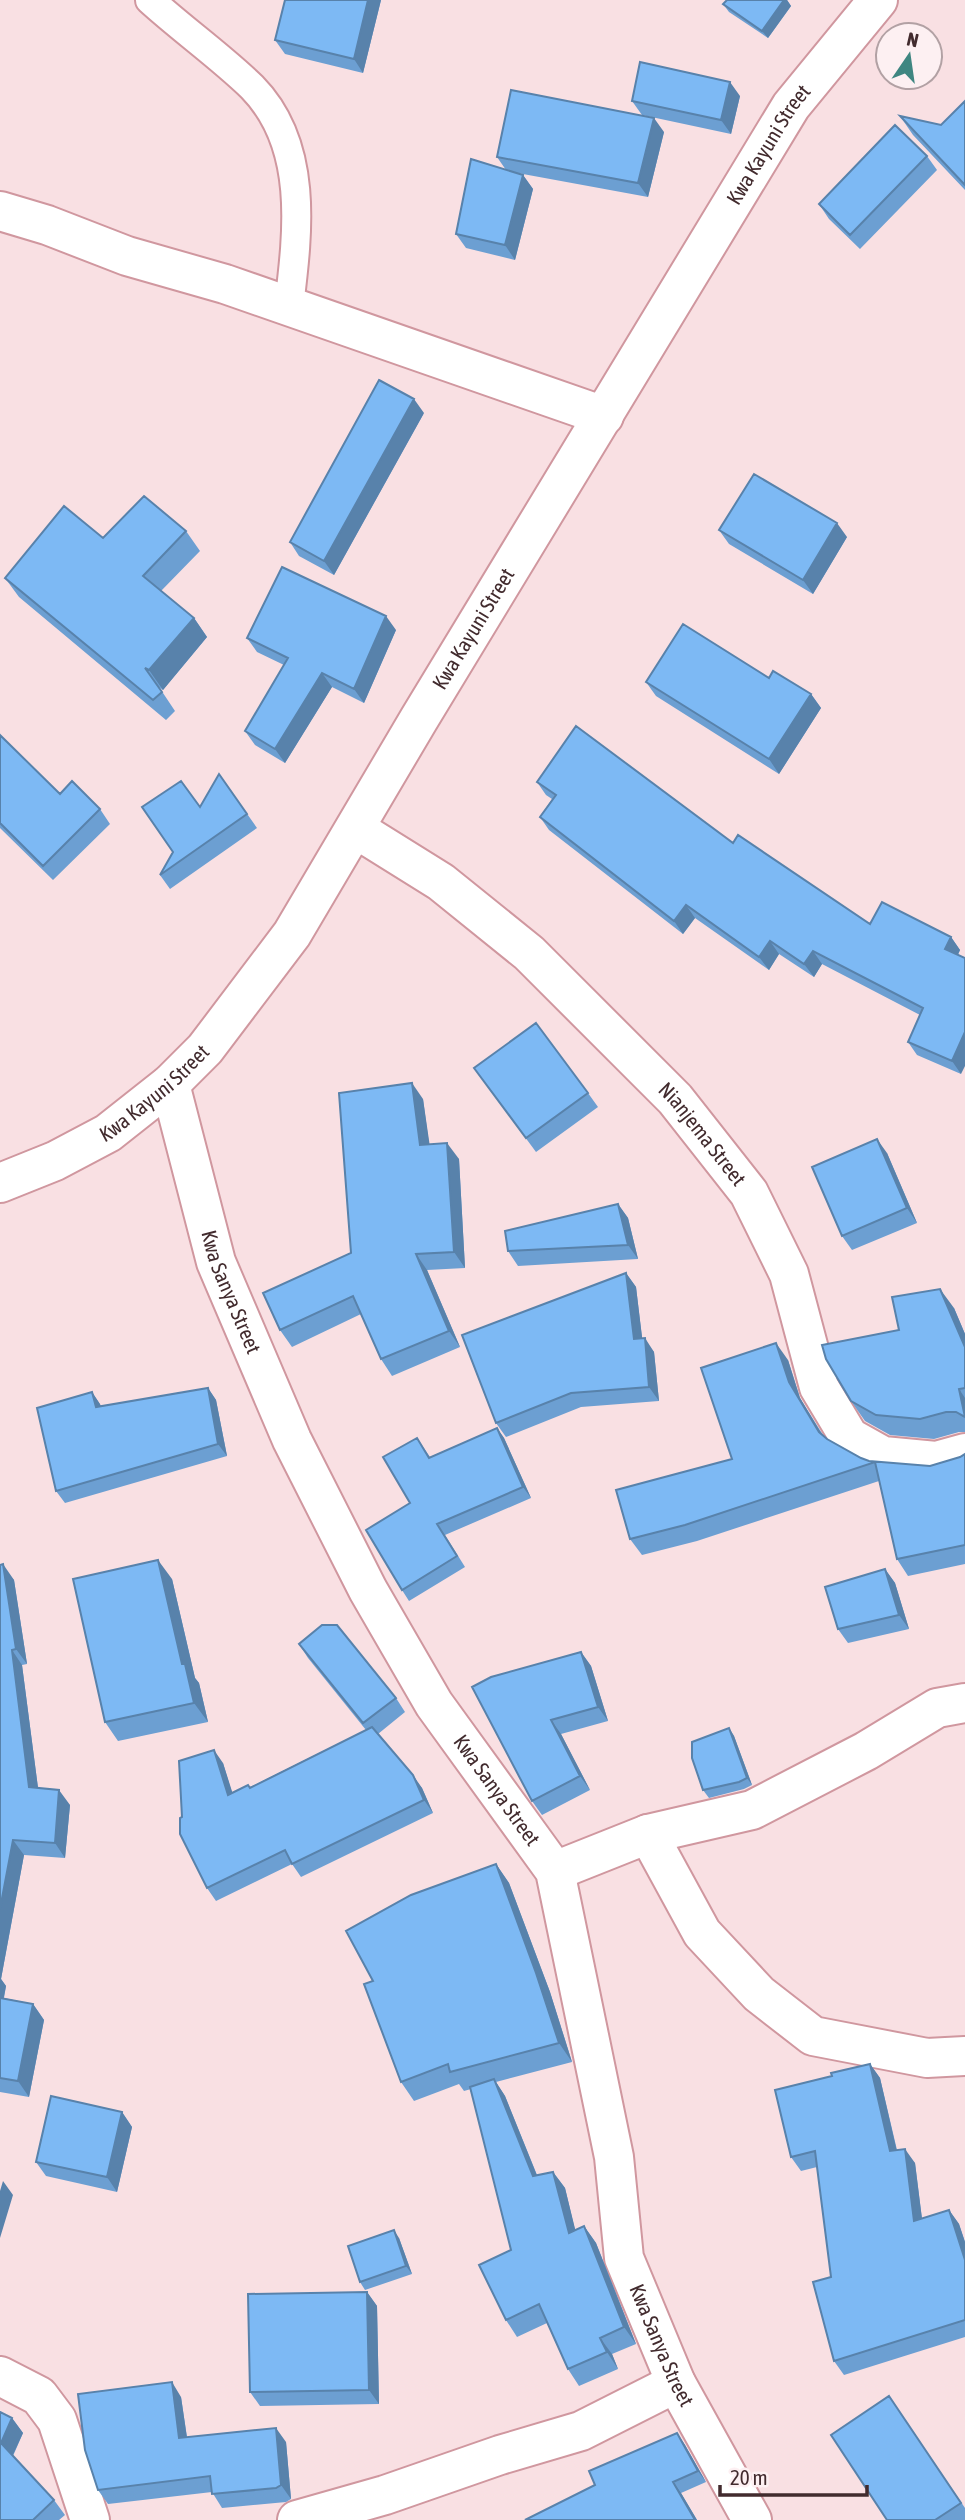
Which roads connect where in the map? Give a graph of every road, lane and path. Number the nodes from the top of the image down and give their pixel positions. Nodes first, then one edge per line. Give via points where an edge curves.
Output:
1 (150, 0) edge
2 (878, 0) edge
3 (0, 211) edge
4 (289, 306) junction
5 (604, 416) junction
6 (356, 828) junction
7 (170, 1084) junction
8 (0, 1183) edge
9 (965, 1453) edge
10 (965, 1703) edge
11 (648, 1834) junction
12 (555, 1871) junction
13 (965, 2056) edge
14 (0, 2376) edge
15 (676, 2383) junction
16 (90, 2520) edge
17 (297, 2520) edge
18 (752, 2520) edge

1 - 4 lane via 254,89 277,120 291,157 297,203
2 - 5 street, Kwa Kayuni Street via 791,106
3 - 4 street
4 - 5 street
5 - 6 street, Kwa Kayuni Street
6 - 7 street, Kwa Kayuni Street via 292,934 205,1049
6 - 9 street, Nianjema Street via 441,882 529,953 675,1099 749,1193 789,1274 819,1387 849,1437 883,1456 936,1461
7 - 8 street, Kwa Kayuni Street via 108,1133
7 - 12 street, Kwa Sanya Street via 216,1262 292,1440 368,1590 434,1704
10 - 11 street via 937,1708 752,1810
11 - 12 street
11 - 13 street via 702,1933 759,1994 813,2036 927,2058
12 - 15 street, Kwa Sanya Street via 614,2157 624,2259
14 - 16 street via 39,2396 57,2420
15 - 17 street via 581,2431 386,2496
15 - 18 street, Kwa Sanya Street

